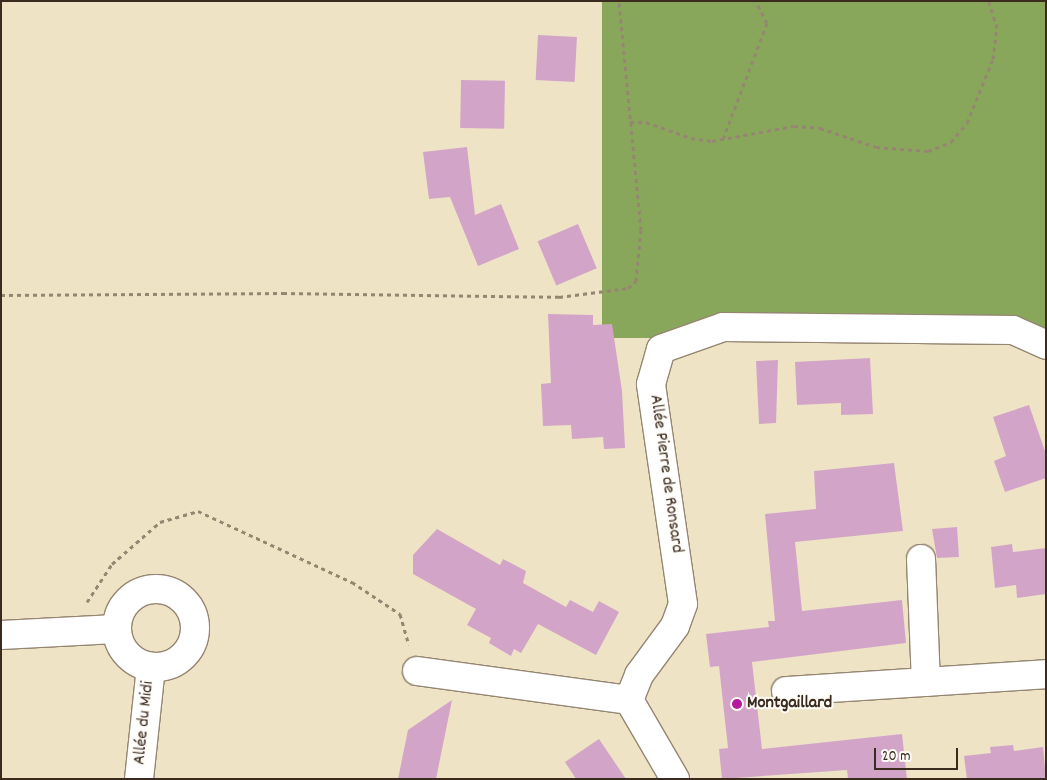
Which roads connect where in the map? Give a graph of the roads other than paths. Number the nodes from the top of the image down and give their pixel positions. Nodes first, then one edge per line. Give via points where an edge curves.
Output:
1 (1046, 345) edge
2 (921, 559) dead end
3 (116, 629) junction
4 (1, 635) edge
5 (151, 667) junction
6 (417, 671) road end
7 (1046, 674) edge
8 (926, 682) junction
9 (786, 691) dead end
10 (629, 700) junction
11 (139, 779) edge
12 (675, 779) edge

1 - 10 street, Allée Pierre de Ronsard via 1013,330 723,327 661,348 651,384 684,604 675,626 639,675
2 - 8 street
3 - 4 street
3 - 5 street via 118,640 130,659
3 - 5 street via 122,610 135,595 161,589 185,602 195,626 187,652 165,667
5 - 11 street, Allée du Midi
6 - 10 street
7 - 8 street
8 - 9 street
10 - 12 street

